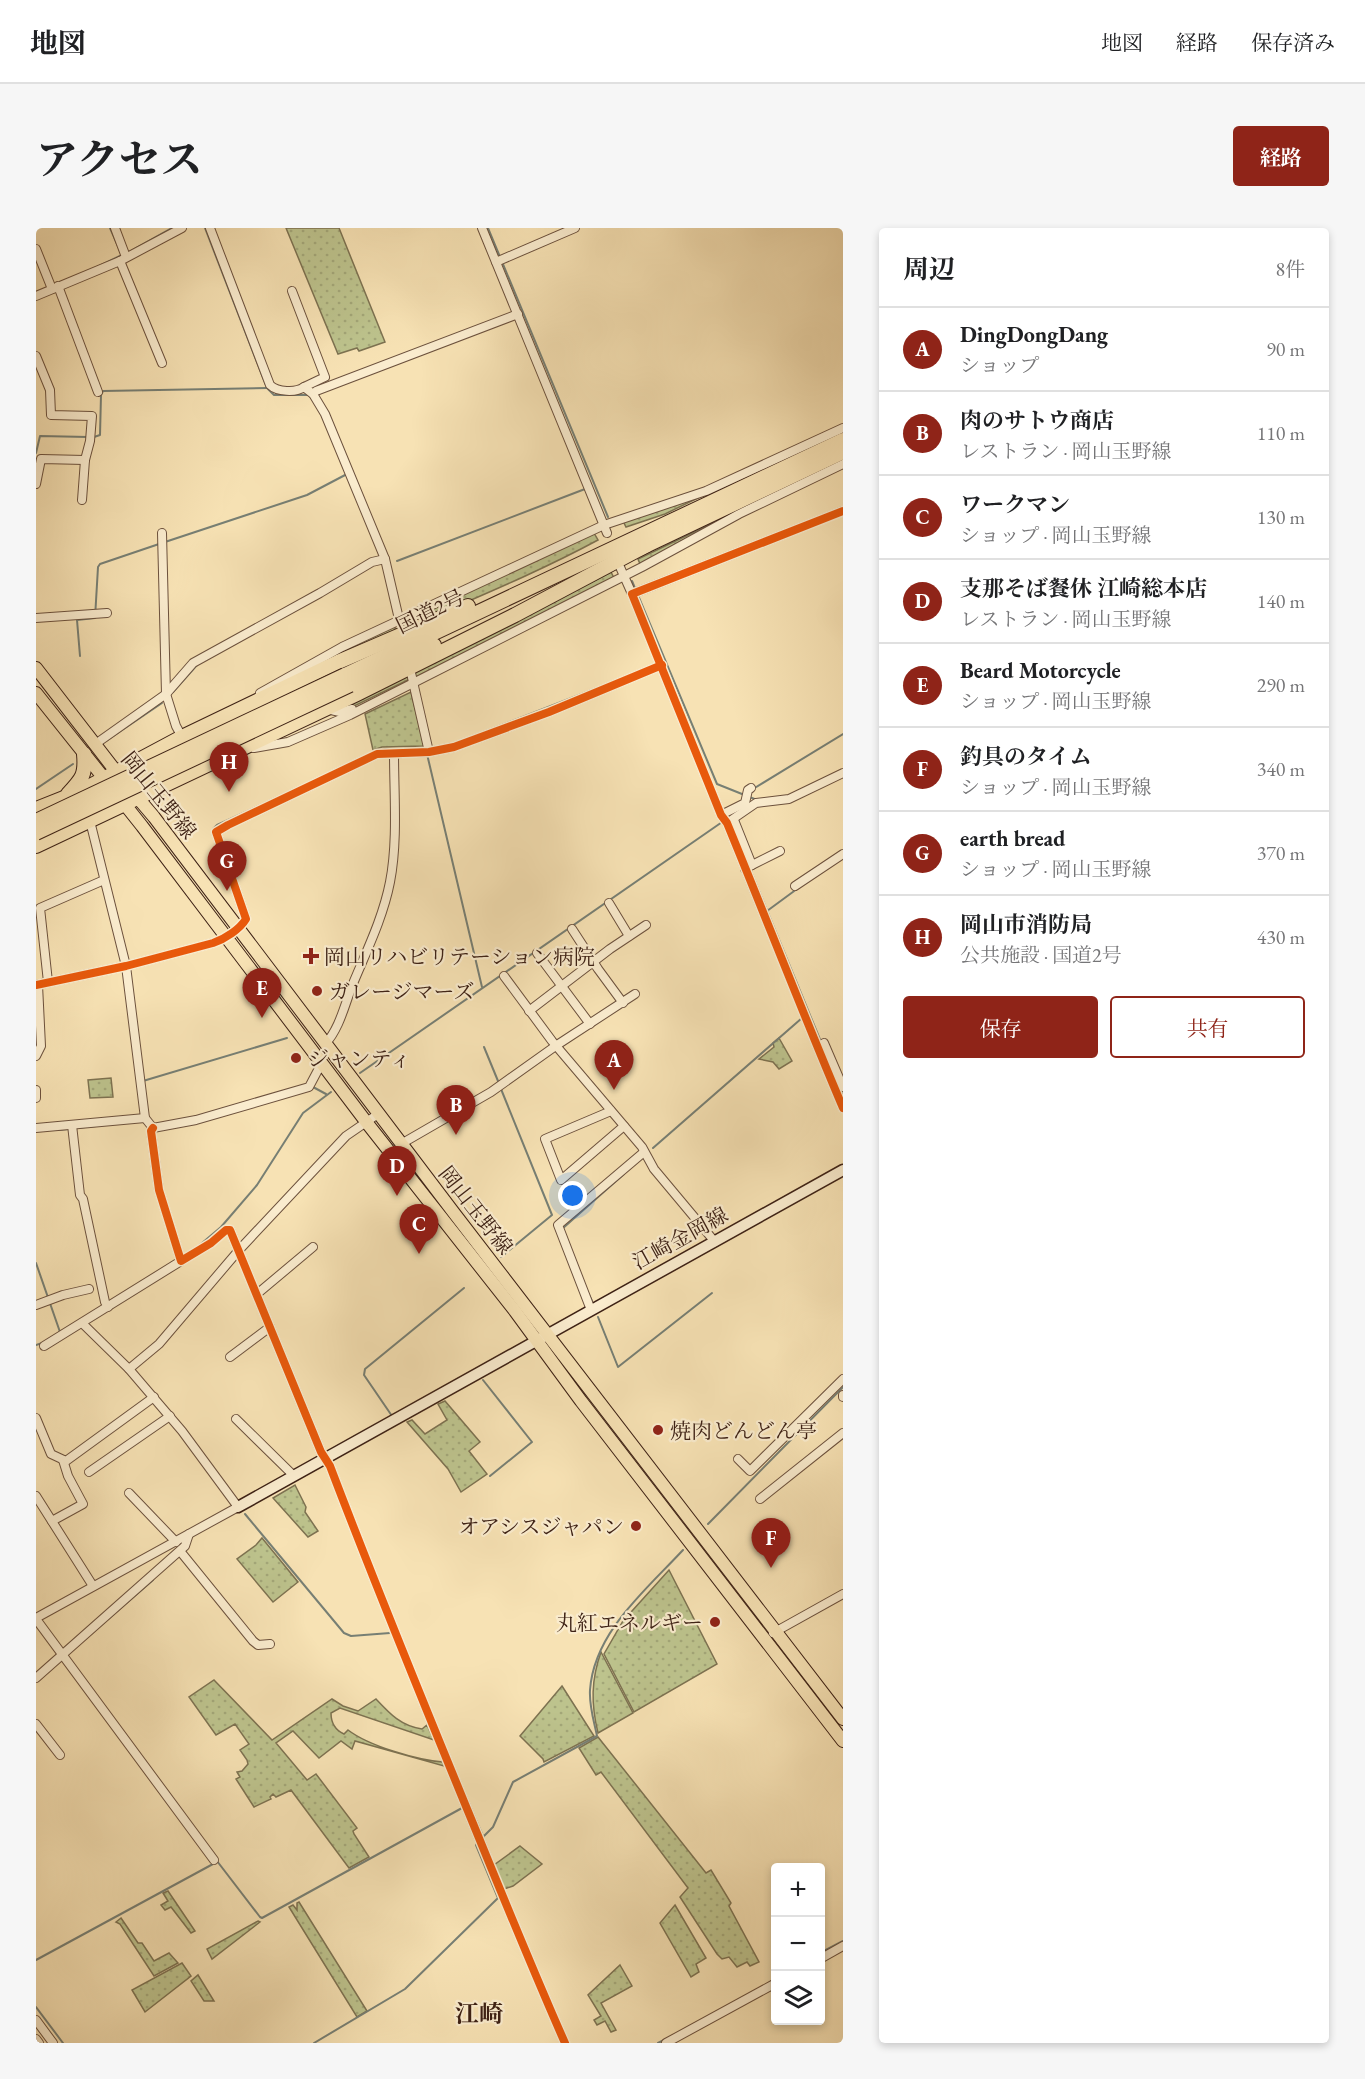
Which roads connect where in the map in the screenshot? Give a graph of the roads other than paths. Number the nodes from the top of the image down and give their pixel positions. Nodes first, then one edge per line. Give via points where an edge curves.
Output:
1 (115, 228) edge
2 (210, 228) edge
3 (482, 228) edge
4 (575, 228) edge
5 (177, 229) edge
6 (36, 249) edge
7 (124, 256) junction
8 (499, 260) junction
9 (55, 288) junction
10 (292, 291) dead end
11 (36, 296) edge
12 (518, 314) junction
13 (36, 356) edge
14 (162, 363) dead end
15 (309, 391) junction
16 (98, 392) dead end
17 (843, 428) edge
18 (843, 440) edge
19 (843, 452) edge
20 (85, 460) junction
21 (843, 464) edge
22 (37, 472) edge
23 (36, 484) edge
24 (82, 500) dead end
25 (843, 511) edge
26 (605, 529) junction
27 (162, 540) dead end
28 (647, 545) junction
29 (384, 559) junction
30 (620, 567) dead end
31 (624, 576) junction
32 (532, 585) junction
33 (635, 593) junction
34 (107, 613) dead end
35 (36, 618) edge
36 (398, 620) junction
37 (400, 631) dead end
38 (662, 666) junction
39 (36, 668) edge
40 (411, 673) dead end
41 (347, 680) junction
42 (413, 683) junction
43 (36, 693) edge
44 (166, 694) junction
45 (392, 694) junction
46 (326, 709) junction
47 (196, 730) junction
48 (182, 737) junction
49 (89, 750) junction
50 (429, 752) junction
51 (231, 753) junction
52 (394, 753) junction
53 (843, 773) edge
54 (110, 776) junction
55 (748, 793) dead end
56 (67, 795) junction
57 (138, 798) junction
58 (125, 804) junction
59 (36, 809) edge
60 (727, 820) junction
61 (36, 821) edge
62 (90, 821) junction
63 (36, 833) edge
64 (36, 846) edge
65 (780, 851) dead end
66 (843, 854) edge
67 (749, 867) junction
68 (104, 880) junction
69 (795, 886) dead end
70 (609, 903) dead end
71 (646, 924) dead end
72 (238, 928) junction
73 (572, 929) dead end
74 (227, 936) junction
75 (629, 936) junction
76 (537, 953) dead end
77 (594, 962) junction
78 (125, 964) junction
79 (504, 976) dead end
80 (48, 980) junction
81 (37, 985) edge
82 (562, 986) junction
83 (635, 994) dead end
84 (623, 1003) junction
85 (529, 1011) junction
86 (590, 1024) junction
87 (824, 1043) dead end
88 (325, 1044) junction
89 (557, 1045) junction
90 (36, 1056) edge
91 (324, 1065) junction
92 (843, 1087) edge
93 (36, 1090) edge
94 (36, 1098) edge
95 (843, 1108) edge
96 (611, 1111) junction
97 (378, 1114) junction
98 (145, 1118) junction
99 (367, 1123) junction
100 (624, 1126) junction
101 (36, 1128) edge
102 (72, 1128) junction
103 (153, 1128) junction
104 (401, 1144) junction
105 (644, 1152) junction
106 (843, 1170) edge
107 (715, 1242) junction
108 (313, 1247) dead end
109 (239, 1250) junction
110 (180, 1259) junction
111 (89, 1289) dead end
112 (257, 1294) junction
113 (36, 1305) edge
114 (107, 1305) junction
115 (591, 1310) junction
116 (82, 1323) junction
117 (270, 1327) junction
118 (547, 1334) junction
119 (536, 1341) junction
120 (44, 1346) dead end
121 (230, 1358) dead end
122 (129, 1369) junction
123 (843, 1379) edge
124 (154, 1397) junction
125 (170, 1416) junction
126 (36, 1418) edge
127 (236, 1419) dead end
128 (843, 1433) edge
129 (325, 1458) junction
130 (738, 1459) dead end
131 (63, 1460) junction
132 (89, 1472) dead end
133 (294, 1476) junction
134 (129, 1493) dead end
135 (36, 1496) edge
136 (760, 1499) dead end
137 (238, 1507) junction
138 (52, 1521) junction
139 (189, 1534) junction
140 (176, 1542) junction
141 (180, 1551) junction
142 (93, 1586) junction
143 (843, 1594) edge
144 (36, 1618) edge
145 (776, 1631) junction
146 (764, 1639) junction
147 (270, 1644) dead end
148 (63, 1654) junction
149 (36, 1678) edge
150 (843, 1719) edge
151 (36, 1724) edge
152 (843, 1742) edge
153 (60, 1755) dead end
154 (214, 1860) dead end
155 (843, 1946) edge
156 (825, 1956) edge
157 (771, 1986) edge
158 (36, 2020) edge
159 (36, 2039) edge
160 (39, 2043) edge
161 (53, 2043) edge
162 (565, 2043) edge
163 (666, 2043) edge

1 - 7 street
2 - 15 street via 270,386 277,390
3 - 8 street
4 - 8 street
5 - 7 street
6 - 9 street
7 - 9 street
7 - 14 street
8 - 12 street
9 - 11 street
9 - 16 street
10 - 15 street via 325,377
12 - 15 street
12 - 26 street
13 - 20 street via 50,390 51,415 92,416
15 - 29 street via 325,414
17 - 26 street via 706,491
18 - 32 highway, 国道2号
19 - 28 highway, 国道2号
20 - 22 street via 41,459
20 - 24 street
21 - 31 street
22 - 23 street
25 - 33 street
26 - 36 street
27 - 44 street
28 - 41 highway, 国道2号
28 - 46 highway
29 - 36 street
29 - 44 street via 372,562 193,663
30 - 31 street
31 - 33 street
31 - 42 street
32 - 41 highway, 国道2号
32 - 47 highway via 511,588 338,662
33 - 38 street
34 - 35 street
36 - 37 street
36 - 47 street via 342,646
38 - 50 street via 472,741
38 - 60 street
39 - 49 main road, 岡山玉野線
40 - 42 street
41 - 61 highway, 国道2号, bridge
41 - 63 highway, 国道2号, bridge
42 - 45 street
42 - 50 street
43 - 49 main road, 岡山玉野線
44 - 48 street
44 - 49 street
45 - 46 street via 346,711
45 - 51 street via 288,742
46 - 51 highway
47 - 48 highway
48 - 54 highway
49 - 54 main road, 岡山玉野線
49 - 56 highway via 81,780
50 - 52 street
51 - 57 highway
52 - 72 street via 377,754 216,832 246,919
52 - 88 street via 390,884 351,989
53 - 60 street via 789,799 756,803
54 - 56 highway
54 - 57 main road, 岡山玉野線
54 - 58 main road, 岡山玉野線
55 - 60 street via 745,802
56 - 59 highway
57 - 58 highway
57 - 72 main road, 岡山玉野線
58 - 62 highway
58 - 74 main road, 岡山玉野線
60 - 67 street
62 - 64 highway
62 - 68 street
65 - 67 street
66 - 69 street
67 - 95 street
68 - 78 street
68 - 80 street via 40,908
70 - 75 street
71 - 75 street
72 - 74 street
72 - 88 main road, 岡山玉野線
73 - 77 street
74 - 78 street via 213,943
74 - 91 main road, 岡山玉野線
75 - 77 street
76 - 82 street
77 - 82 street
77 - 84 street
78 - 80 street
78 - 98 street
79 - 85 street
80 - 81 street
81 - 90 street via 41,1046
82 - 85 street
82 - 86 street
83 - 84 street
84 - 86 street
85 - 89 street
86 - 89 street
87 - 92 street
88 - 97 main road, 岡山玉野線
89 - 96 street
89 - 104 street via 491,1092
91 - 99 main road, 岡山玉野線
91 - 103 street via 309,1087 196,1120
93 - 94 street
96 - 100 street
96 - 100 street via 545,1138 561,1180
97 - 99 street
97 - 104 main road, 岡山玉野線
98 - 102 street
98 - 103 street
99 - 109 street via 346,1136
99 - 119 main road, 岡山玉野線
100 - 105 street
101 - 102 street
102 - 114 street via 80,1195
103 - 110 street via 159,1190
104 - 118 main road, 岡山玉野線
105 - 107 street
105 - 115 street via 558,1225
106 - 107 main road, 江崎金岡線
107 - 115 main road, 江崎金岡線
108 - 112 street
109 - 110 street via 230,1230 226,1230 211,1244
109 - 112 street
109 - 122 street via 159,1344
110 - 114 street
111 - 113 street
112 - 117 street
114 - 116 street
115 - 118 main road, 江崎金岡線
116 - 120 street
116 - 122 street
117 - 121 street
117 - 129 street
118 - 119 main road, 江崎金岡線
118 - 145 main road, 岡山玉野線
119 - 129 main road, 江崎金岡線
119 - 146 main road, 岡山玉野線
122 - 124 street
123 - 130 street via 750,1471
124 - 125 street
124 - 131 street
125 - 132 street
125 - 137 street
126 - 131 street via 51,1454
127 - 133 street
128 - 136 street
129 - 133 main road, 江崎金岡線
129 - 162 street
131 - 138 street via 83,1504
133 - 137 main road, 江崎金岡線
134 - 140 street
135 - 138 street
137 - 139 street
138 - 142 street
139 - 140 street
139 - 141 street
140 - 142 street
141 - 147 street via 253,1641 258,1645
141 - 148 street
142 - 144 street
143 - 145 street
144 - 148 street
145 - 146 street
145 - 150 main road, 岡山玉野線
146 - 152 main road, 岡山玉野線
148 - 149 street
148 - 154 street
151 - 153 street
155 - 156 street
157 - 163 street
158 - 161 street
159 - 160 street

